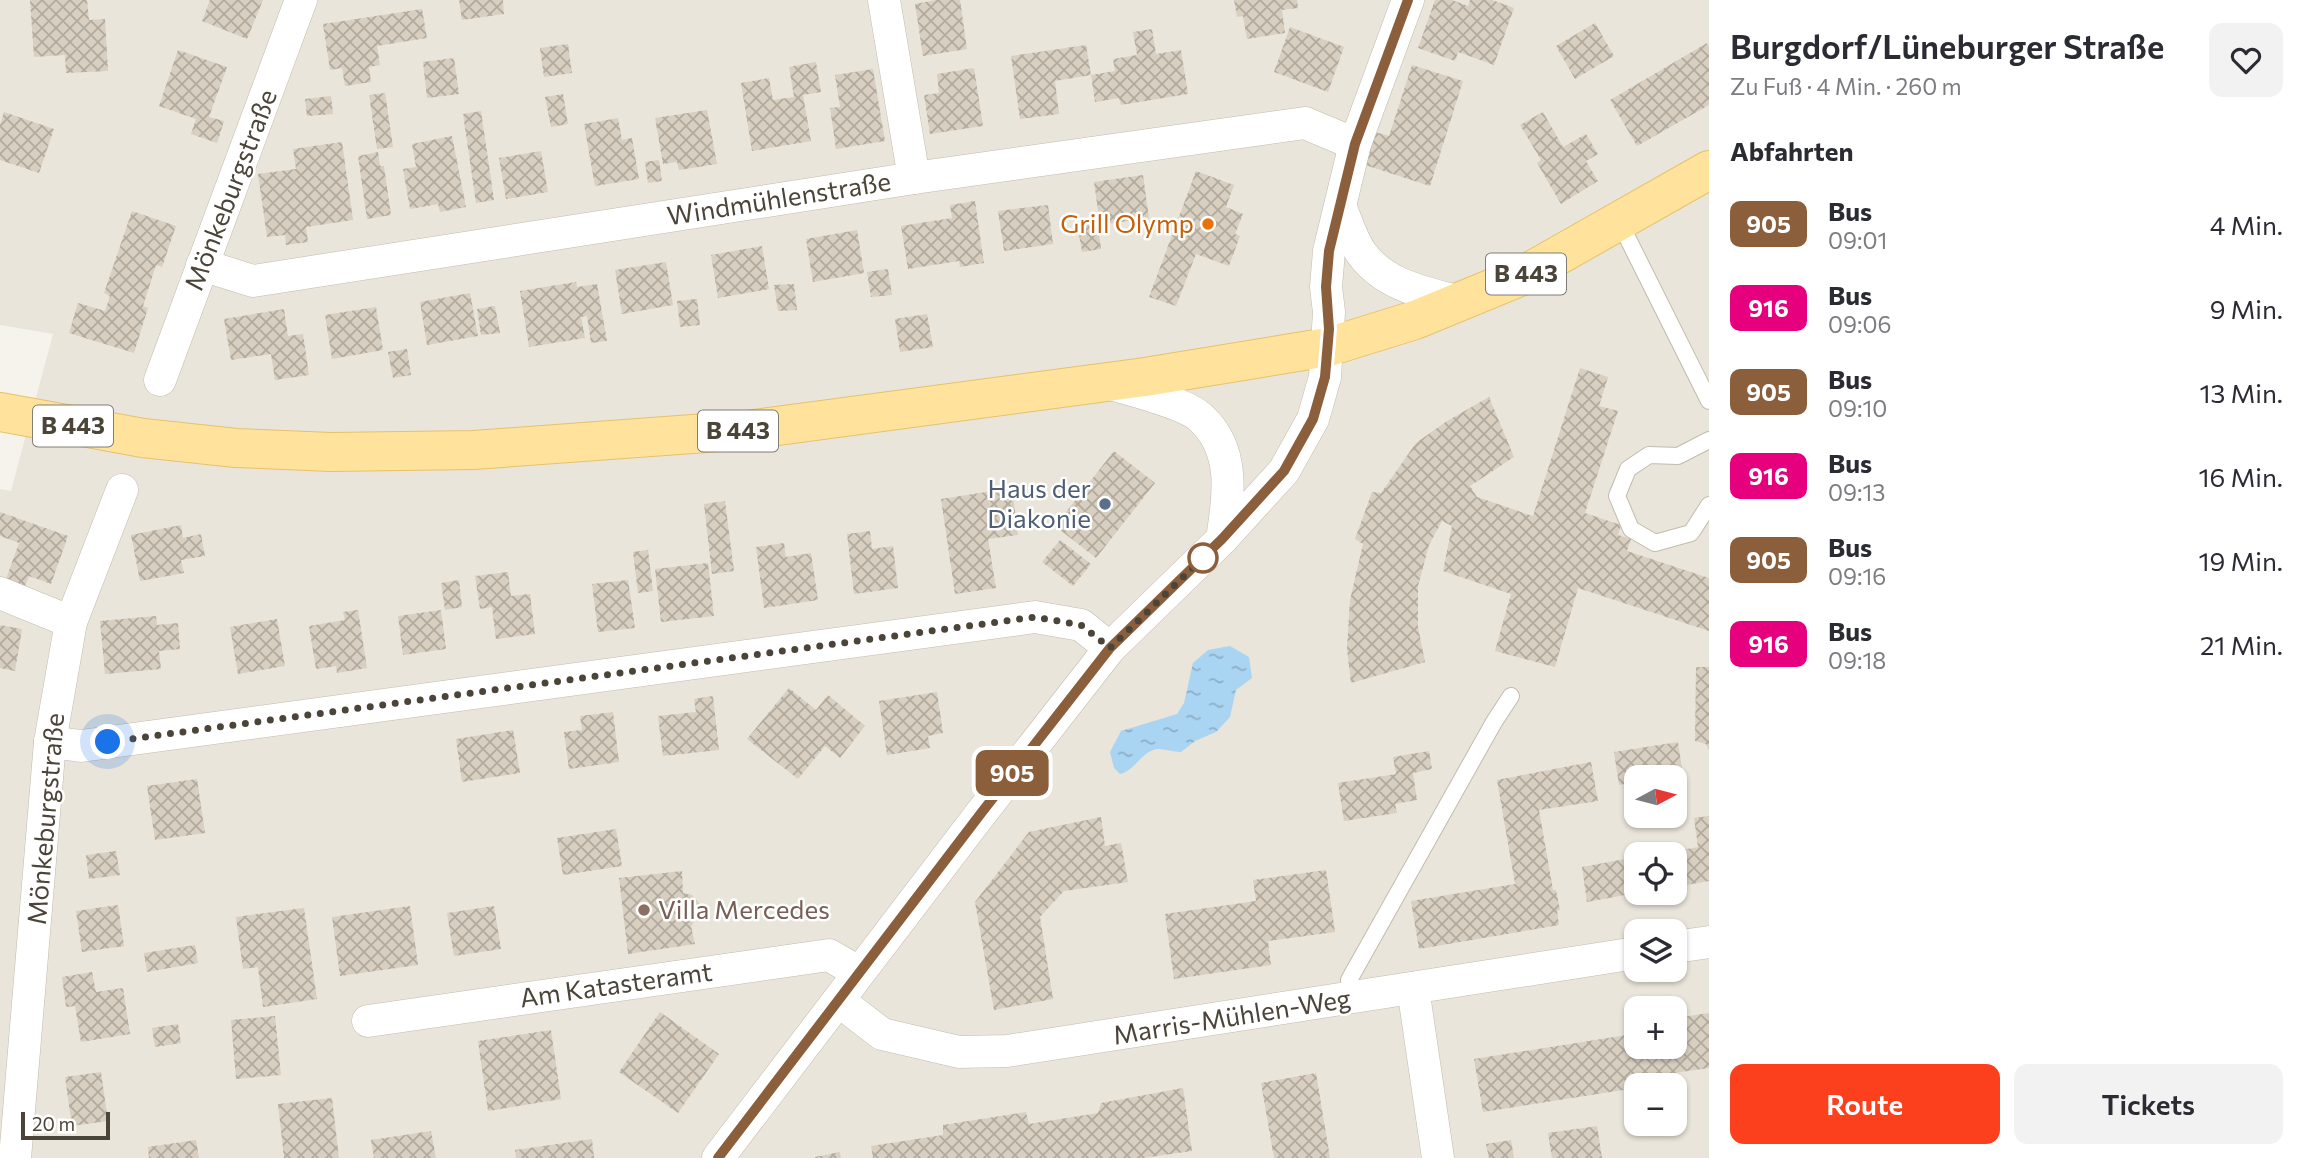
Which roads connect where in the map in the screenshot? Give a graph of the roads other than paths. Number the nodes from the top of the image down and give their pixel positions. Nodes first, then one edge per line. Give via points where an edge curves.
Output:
1 (302, 0) edge
2 (884, 0) edge
3 (1408, 0) edge
4 (1355, 144) junction
5 (1709, 170) edge
6 (914, 178) junction
7 (1341, 208) junction
8 (1619, 221) junction
9 (202, 265) junction
10 (1460, 302) junction
11 (1328, 346) junction
12 (160, 380) dead end
13 (1105, 382) junction
14 (1709, 401) edge
15 (0, 412) edge
16 (1709, 440) edge
17 (122, 490) dead end
18 (1709, 505) edge
19 (1222, 539) junction
20 (0, 593) edge
21 (71, 621) junction
22 (1110, 648) junction
23 (1511, 696) dead end
24 (50, 742) junction
25 (1709, 942) edge
26 (1687, 945) edge
27 (1624, 955) edge
28 (858, 972) junction
29 (1413, 988) junction
30 (1352, 998) junction
31 (839, 1001) junction
32 (368, 1021) dead end
33 (15, 1158) edge
34 (718, 1158) edge
35 (1437, 1158) edge

1 - 9 street, Mönkeburgstraße
2 - 6 street
3 - 4 street
4 - 6 street, Windmühlenstraße via 1305,123
4 - 7 street
5 - 8 main road, B 443
6 - 9 street, Windmühlenstraße via 253,281
7 - 10 street via 1361,252 1384,276 1408,288
7 - 11 street via 1329,251
8 - 10 main road, B 443 via 1522,276
8 - 14 lane
9 - 12 street, Mönkeburgstraße
10 - 11 main road, B 443
11 - 13 main road, B 443
11 - 19 street via 1313,419 1284,471
13 - 15 main road, B 443 via 747,430 474,450 236,448 143,438
13 - 19 street via 1199,415 1216,436 1226,457 1229,499
16 - 18 lane via 1678,456 1649,455 1628,469 1617,496 1631,529 1655,543 1691,533
17 - 21 street, Mönkeburgstraße
19 - 22 street
20 - 21 street
21 - 24 street, Mönkeburgstraße
22 - 24 street via 1081,625 1035,617 81,746
22 - 28 street
23 - 30 lane via 1349,980
24 - 33 street, Mönkeburgstraße
25 - 26 street
27 - 29 street, Marris-Mühlen-Weg
28 - 31 street
28 - 32 street, Am Katasteramt via 829,954
29 - 30 street, Marris-Mühlen-Weg
29 - 35 street
30 - 31 street, Marris-Mühlen-Weg via 1007,1051 971,1052 881,1034
31 - 34 street

